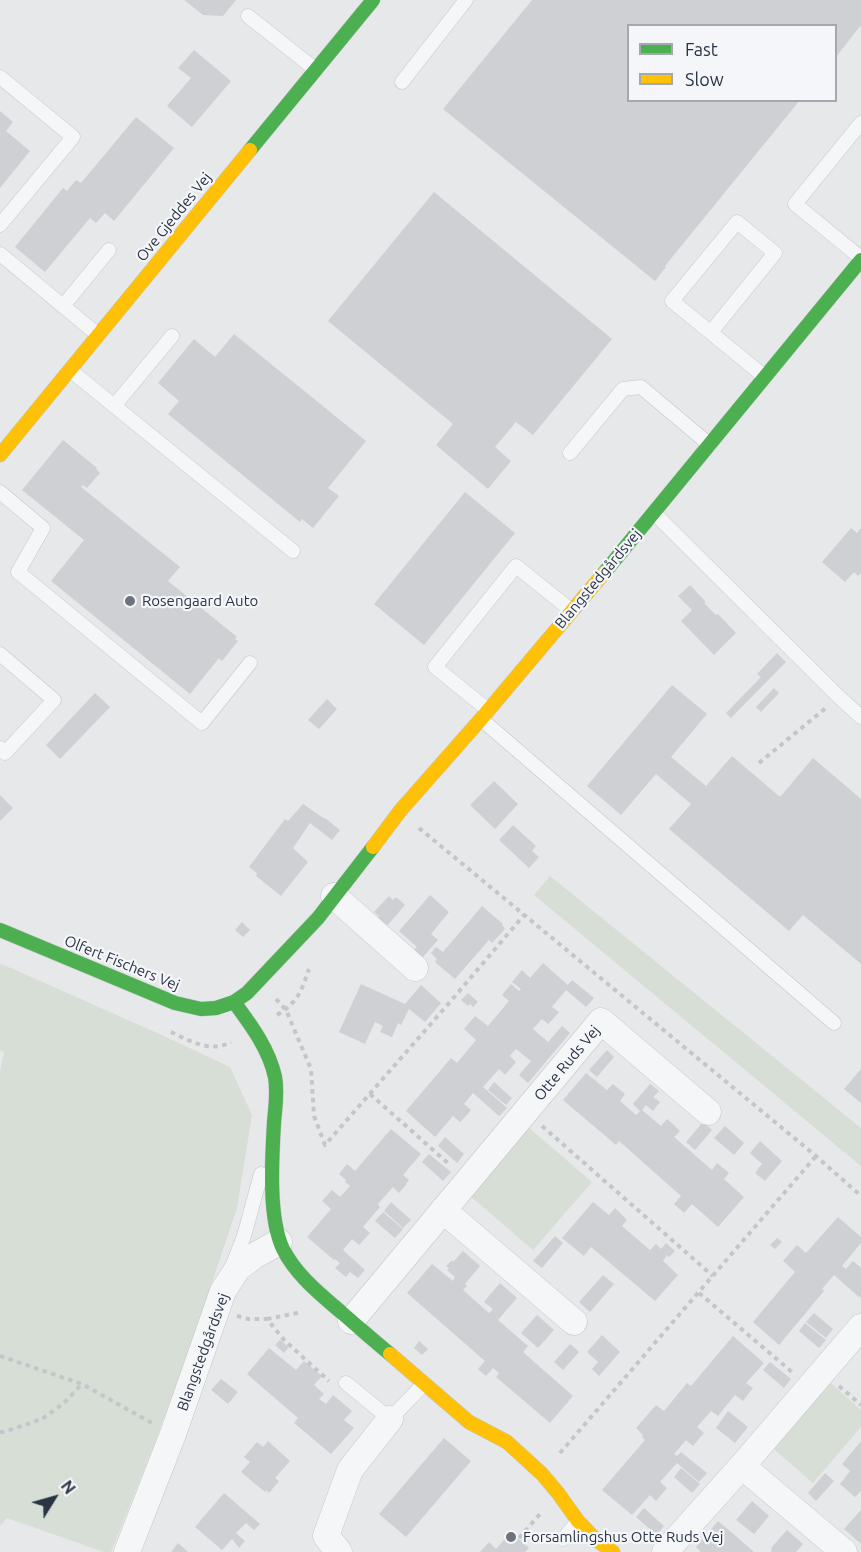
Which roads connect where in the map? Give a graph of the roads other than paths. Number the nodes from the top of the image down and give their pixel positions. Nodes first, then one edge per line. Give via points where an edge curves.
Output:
1 (373, 0) edge
2 (466, 0) edge
3 (248, 16) dead end
4 (316, 70) junction
5 (0, 77) edge
6 (402, 82) dead end
7 (861, 123) edge
8 (0, 225) edge
9 (109, 250) dead end
10 (0, 254) edge
11 (861, 259) edge
12 (63, 306) junction
13 (711, 332) junction
14 (98, 335) junction
15 (172, 336) dead end
16 (70, 370) junction
17 (765, 377) junction
18 (114, 406) junction
19 (710, 444) junction
20 (570, 453) dead end
21 (0, 455) edge
22 (0, 492) edge
23 (654, 513) junction
24 (293, 551) dead end
25 (572, 611) junction
26 (0, 654) edge
27 (250, 663) dead end
28 (485, 714) junction
29 (861, 717) edge
30 (0, 748) edge
31 (334, 896) junction
32 (0, 930) edge
33 (416, 968) dead end
34 (234, 1002) junction
35 (834, 1023) dead end
36 (708, 1112) dead end
37 (274, 1126) junction
38 (443, 1210) junction
39 (279, 1242) junction
40 (220, 1301) junction
41 (351, 1321) junction
42 (574, 1322) dead end
43 (861, 1328) edge
44 (346, 1383) road end
45 (424, 1383) junction
46 (390, 1419) junction
47 (742, 1466) junction
48 (578, 1521) junction
49 (563, 1539) dead end
50 (127, 1552) edge
51 (339, 1552) edge
52 (613, 1552) edge
53 (665, 1552) edge
54 (844, 1552) edge

1 - 4 street, Ove Gjeddes Vej
2 - 6 lane
3 - 4 lane
4 - 14 street, Ove Gjeddes Vej
5 - 8 lane via 73,137
7 - 11 lane via 795,204
9 - 12 lane
10 - 12 lane
11 - 17 street, Blangstedgårdsvej
12 - 14 lane
13 - 13 lane via 672,301 737,222 775,253
13 - 17 lane
14 - 16 street, Ove Gjeddes Vej
15 - 18 lane
16 - 18 lane
16 - 21 street, Ove Gjeddes Vej
17 - 19 street, Blangstedgårdsvej
18 - 24 lane
19 - 20 lane via 641,387 623,389
19 - 23 street, Blangstedgårdsvej
22 - 27 lane via 43,528 18,572 201,723
23 - 25 street, Blangstedgårdsvej
23 - 29 lane
25 - 28 street, Blangstedgårdsvej
25 - 28 lane via 516,566 435,667
26 - 30 lane via 54,700 5,753
28 - 31 street, Blangstedgårdsvej via 400,811
28 - 35 lane
31 - 33 street
31 - 34 street, Blangstedgårdsvej via 289,950 248,993
32 - 34 street, Olfert Fischers Vej via 175,1003 201,1009
34 - 37 street via 254,1029 275,1077
36 - 38 street, Otte Ruds Vej via 601,1021
37 - 39 street via 272,1177
37 - 40 lane via 244,1236
38 - 41 street, Otte Ruds Vej
38 - 42 street
39 - 40 street, Blangstedgårdsvej via 238,1268
39 - 41 street via 309,1284
40 - 50 street, Blangstedgårdsvej
41 - 45 street
43 - 47 street
44 - 46 lane
45 - 46 lane
45 - 48 street via 469,1422 507,1442 542,1474
46 - 51 street via 350,1470 326,1536
47 - 53 street
47 - 54 street
48 - 49 lane
48 - 52 street

